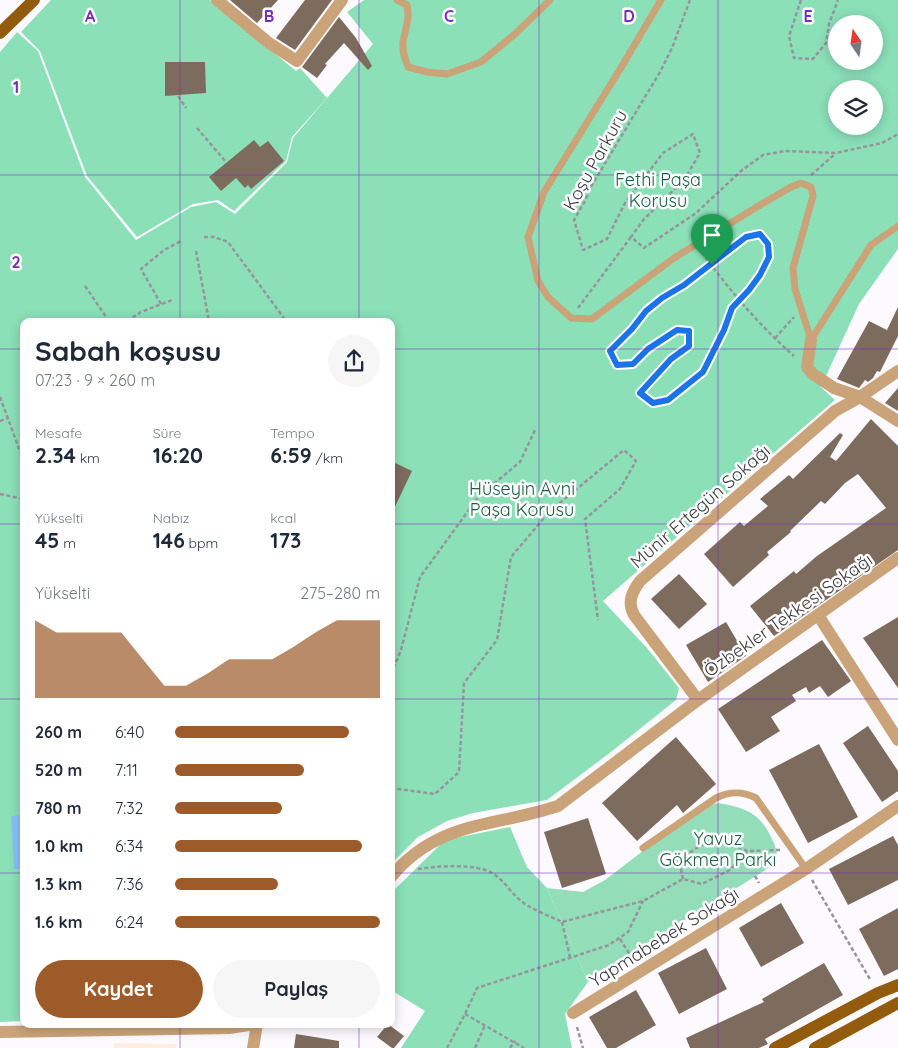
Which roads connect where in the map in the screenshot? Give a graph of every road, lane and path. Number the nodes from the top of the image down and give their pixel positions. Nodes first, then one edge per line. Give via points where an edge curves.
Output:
1 (34, 0) edge
2 (217, 0) edge
3 (342, 0) edge
4 (397, 0) edge
5 (550, 0) edge
6 (661, 0) edge
7 (690, 0) edge
8 (801, 0) edge
9 (838, 0) edge
10 (0, 33) edge
11 (178, 96) dead end
12 (186, 108) dead end
13 (197, 128) dead end
14 (898, 134) edge
15 (836, 153) junction
16 (226, 162) dead end
17 (801, 183) junction
18 (898, 226) edge
19 (204, 237) dead end
20 (630, 237) junction
21 (181, 241) dead end
22 (697, 244) junction
23 (196, 251) dead end
24 (712, 265) junction
25 (85, 286) dead end
26 (172, 300) dead end
27 (740, 300) junction
28 (161, 304) junction
29 (795, 316) dead end
30 (107, 318) edge
31 (132, 318) edge
32 (208, 318) edge
33 (284, 318) edge
34 (571, 318) junction
35 (774, 338) junction
36 (811, 340) junction
37 (807, 367) junction
38 (898, 371) edge
39 (0, 397) edge
40 (860, 397) junction
41 (8, 418) junction
42 (0, 421) edge
43 (898, 421) edge
44 (535, 430) dead end
45 (20, 451) edge
46 (0, 494) edge
47 (20, 498) edge
48 (898, 558) edge
49 (818, 615) junction
50 (598, 620) dead end
51 (395, 664) edge
52 (698, 700) junction
53 (898, 740) edge
54 (395, 789) edge
55 (898, 806) edge
56 (643, 848) dead end
57 (792, 849) junction
58 (747, 851) junction
59 (806, 869) junction
60 (395, 873) edge
61 (395, 875) edge
62 (683, 879) junction
63 (643, 901) junction
64 (562, 922) junction
65 (620, 939) junction
66 (570, 957) junction
67 (642, 972) junction
68 (898, 985) edge
69 (878, 993) junction
70 (898, 1003) edge
71 (573, 1013) joint
72 (465, 1014) junction
73 (485, 1025) junction
74 (229, 1028) edge
75 (256, 1028) edge
76 (0, 1032) edge
77 (515, 1041) junction
78 (253, 1048) edge
79 (447, 1048) edge
80 (475, 1048) edge
81 (510, 1048) edge
82 (524, 1048) edge
83 (583, 1048) edge
84 (775, 1048) edge
85 (815, 1048) edge

1 - 10 main road
2 - 3 street via 297,61
4 - 5 lane via 407,5 409,16 402,44 408,67 447,74 481,62 516,34
6 - 34 lane via 544,192 528,237 538,281 548,296
7 - 20 path, Koşu Parkuru via 660,72 574,220 583,250 607,239 625,203 663,153 693,134 700,153 684,180
8 - 9 path via 789,36 794,58 813,58 826,43
11 - 12 path
13 - 16 path
14 - 15 path via 882,143
15 - 17 path
15 - 20 path via 785,151 763,155 741,170 696,213 644,248
17 - 22 lane
17 - 36 lane via 811,187 813,196 793,268 795,289
18 - 36 lane via 872,245
19 - 33 path via 228,242
20 - 34 path
21 - 28 path via 141,269
22 - 24 path
22 - 34 lane via 592,319
23 - 32 path
24 - 27 path
24 - 27 path via 746,237 760,234 768,244 769,257 760,275
24 - 27 path via 646,311 610,351 617,365 633,364 648,349 677,330 689,331 689,346 671,359 640,393 653,403 668,400 703,372 732,308
25 - 30 path
26 - 28 path
27 - 35 path
28 - 31 path
29 - 35 path
35 - 37 path
36 - 37 street
37 - 40 street via 834,388
38 - 40 street, Münir Ertegün Sokağı
39 - 41 path
40 - 43 street
40 - 52 street, Münir Ertegün Sokağı via 835,411 634,589 630,602 634,615
41 - 42 path
41 - 45 path
44 - 51 path via 520,462 479,496 420,577
46 - 47 path
48 - 49 street, Özbekler Tekkesi Sokağı
49 - 52 street, Özbekler Tekkesi Sokağı
49 - 53 street
50 - 54 path via 585,519 620,489 636,462 624,450 550,511 510,557 497,640 464,683 460,772 435,794
52 - 60 street via 558,806 490,822 431,842
55 - 59 street, Yapmabebek Sokağı
56 - 57 lane via 716,798 735,792 756,798
57 - 58 path
57 - 59 lane
58 - 62 path via 730,870 702,884
58 - 62 path via 726,841 701,845 679,860
59 - 67 street, Yapmabebek Sokağı
59 - 69 path
61 - 64 path via 435,867 474,867 492,873 520,901
62 - 63 path
63 - 64 path
63 - 65 path via 628,932
64 - 66 path
65 - 66 path
65 - 67 path
66 - 72 path via 477,988
67 - 71 street, Yapmabebek Sokağı
68 - 69 main road
69 - 84 main road
70 - 85 main road
71 - 83 path
72 - 73 path
72 - 79 path
73 - 77 path
73 - 80 path
74 - 76 street
75 - 78 street
77 - 81 path
77 - 82 path

